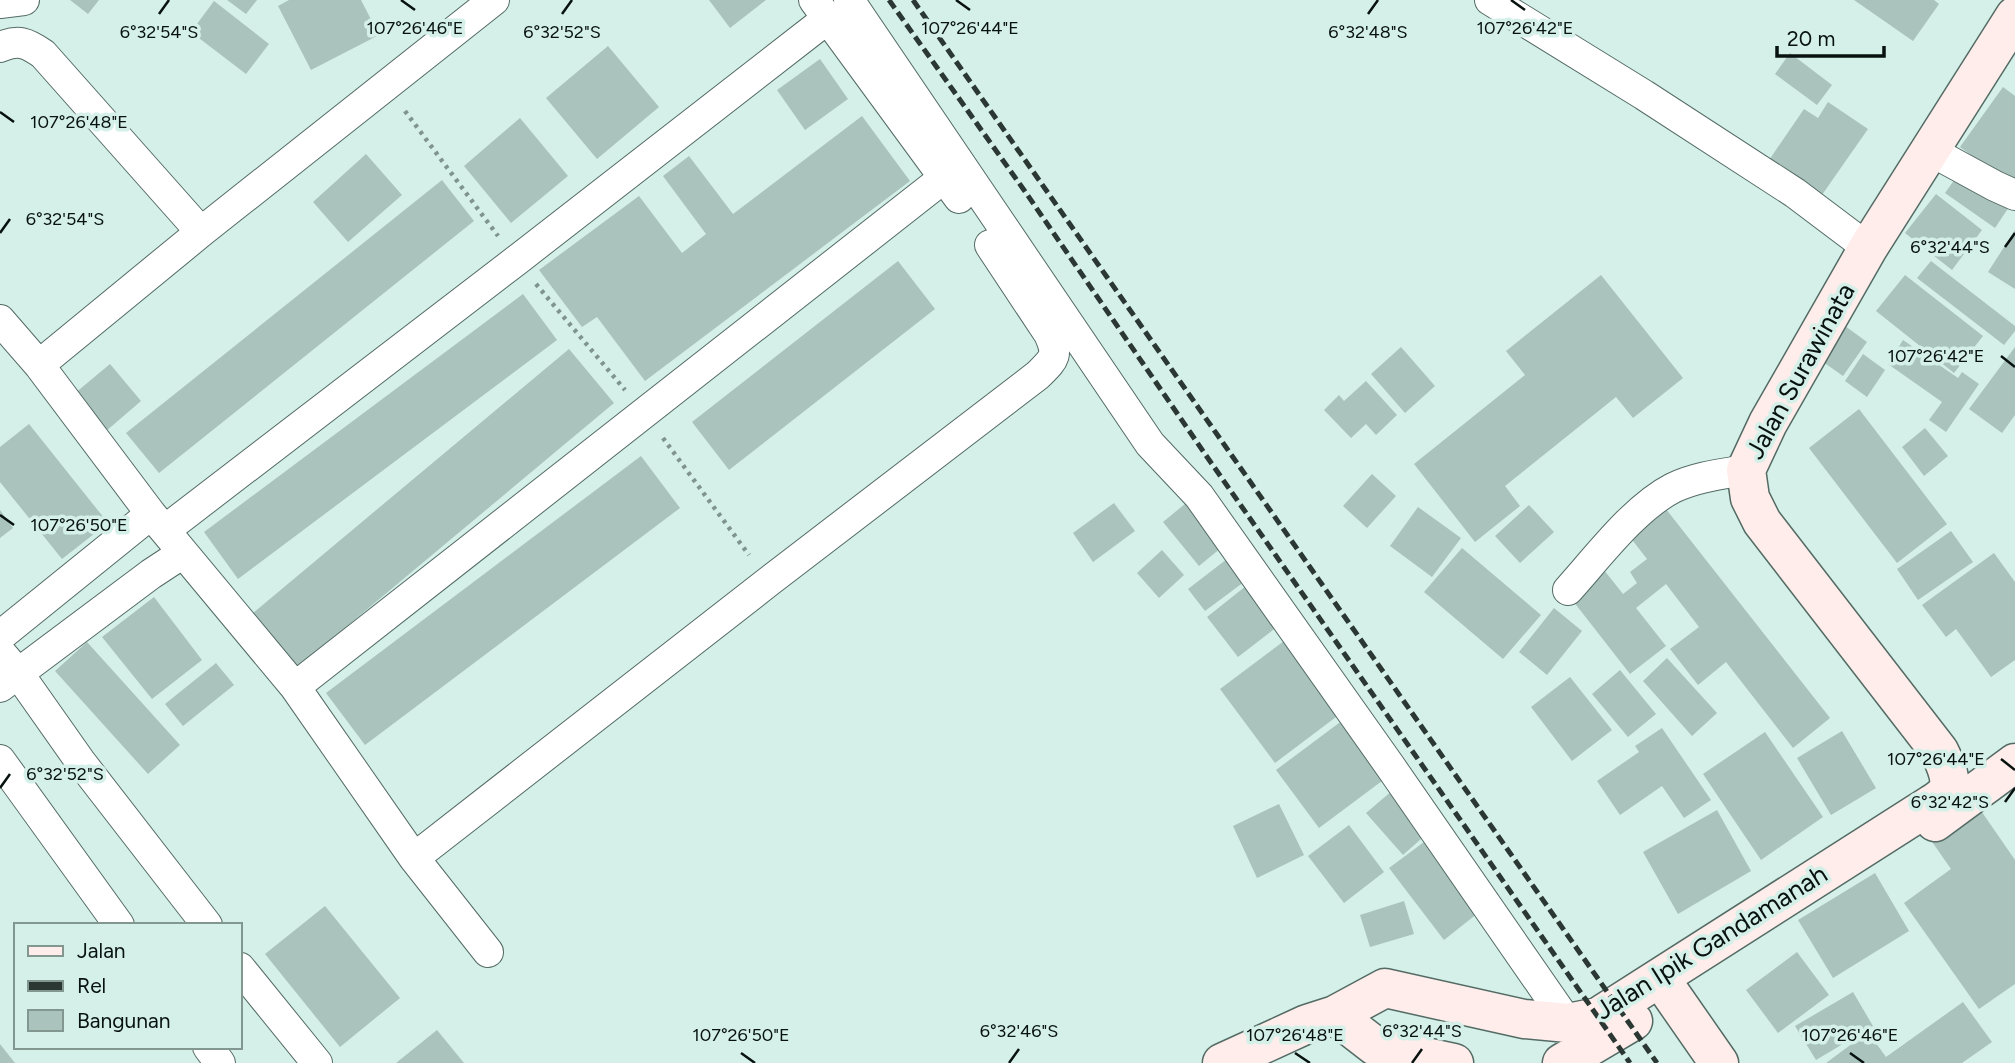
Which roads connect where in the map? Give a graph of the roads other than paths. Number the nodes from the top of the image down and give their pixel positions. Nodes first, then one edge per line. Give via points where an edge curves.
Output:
1 (24, 0) edge
2 (494, 0) edge
3 (1490, 0) edge
4 (0, 3) edge
5 (830, 6) edge
6 (2015, 16) edge
7 (0, 47) edge
8 (1929, 150) junction
9 (945, 177) junction
10 (2015, 195) edge
11 (201, 232) junction
12 (1868, 248) junction
13 (0, 320) edge
14 (39, 365) junction
15 (1746, 470) junction
16 (166, 533) junction
17 (1568, 590) dead end
18 (0, 636) edge
19 (6, 671) edge
20 (295, 687) junction
21 (1939, 751) junction
22 (0, 760) edge
23 (2015, 762) edge
24 (414, 858) junction
25 (119, 923) edge
26 (205, 923) edge
27 (488, 952) dead end
28 (242, 970) edge
29 (1671, 994) junction
30 (1335, 1015) junction
31 (1578, 1049) edge
32 (317, 1063) edge
33 (1222, 1063) edge
34 (1454, 1063) edge
35 (1719, 1063) edge

1 - 4 street
2 - 11 street
3 - 12 street via 1795,193
5 - 9 street
5 - 16 street via 517,260
5 - 31 street via 1150,444 1199,496 1398,778
6 - 8 main road, Jalan Surawinata
7 - 11 street via 13,42 30,45 43,54
8 - 10 street
8 - 12 main road, Jalan Surawinata
9 - 20 street
9 - 24 street via 1049,334 1054,360
11 - 14 street
12 - 15 main road, Jalan Surawinata
13 - 14 street
14 - 16 street
15 - 17 street via 1704,477 1653,501
15 - 21 main road, Jalan Surawinata via 1750,498 1762,522
16 - 18 street
16 - 19 street via 151,573
16 - 20 street
19 - 26 street
20 - 24 street
21 - 23 main road via 1975,766
21 - 31 main road, Jalan Ipik Gandamanah via 1951,780 1943,796 1598,1017
22 - 25 street
23 - 29 main road, Jalan Ipik Gandamanah via 1922,831
24 - 27 street
28 - 32 street
29 - 31 main road, Jalan Ipik Gandamanah via 1629,1024
29 - 35 main road
30 - 31 main road, Jalan Ipik Gandamanah via 1385,988 1524,1019
30 - 33 main road, Jalan Ipik Gandamanah
30 - 34 main road via 1375,1046

